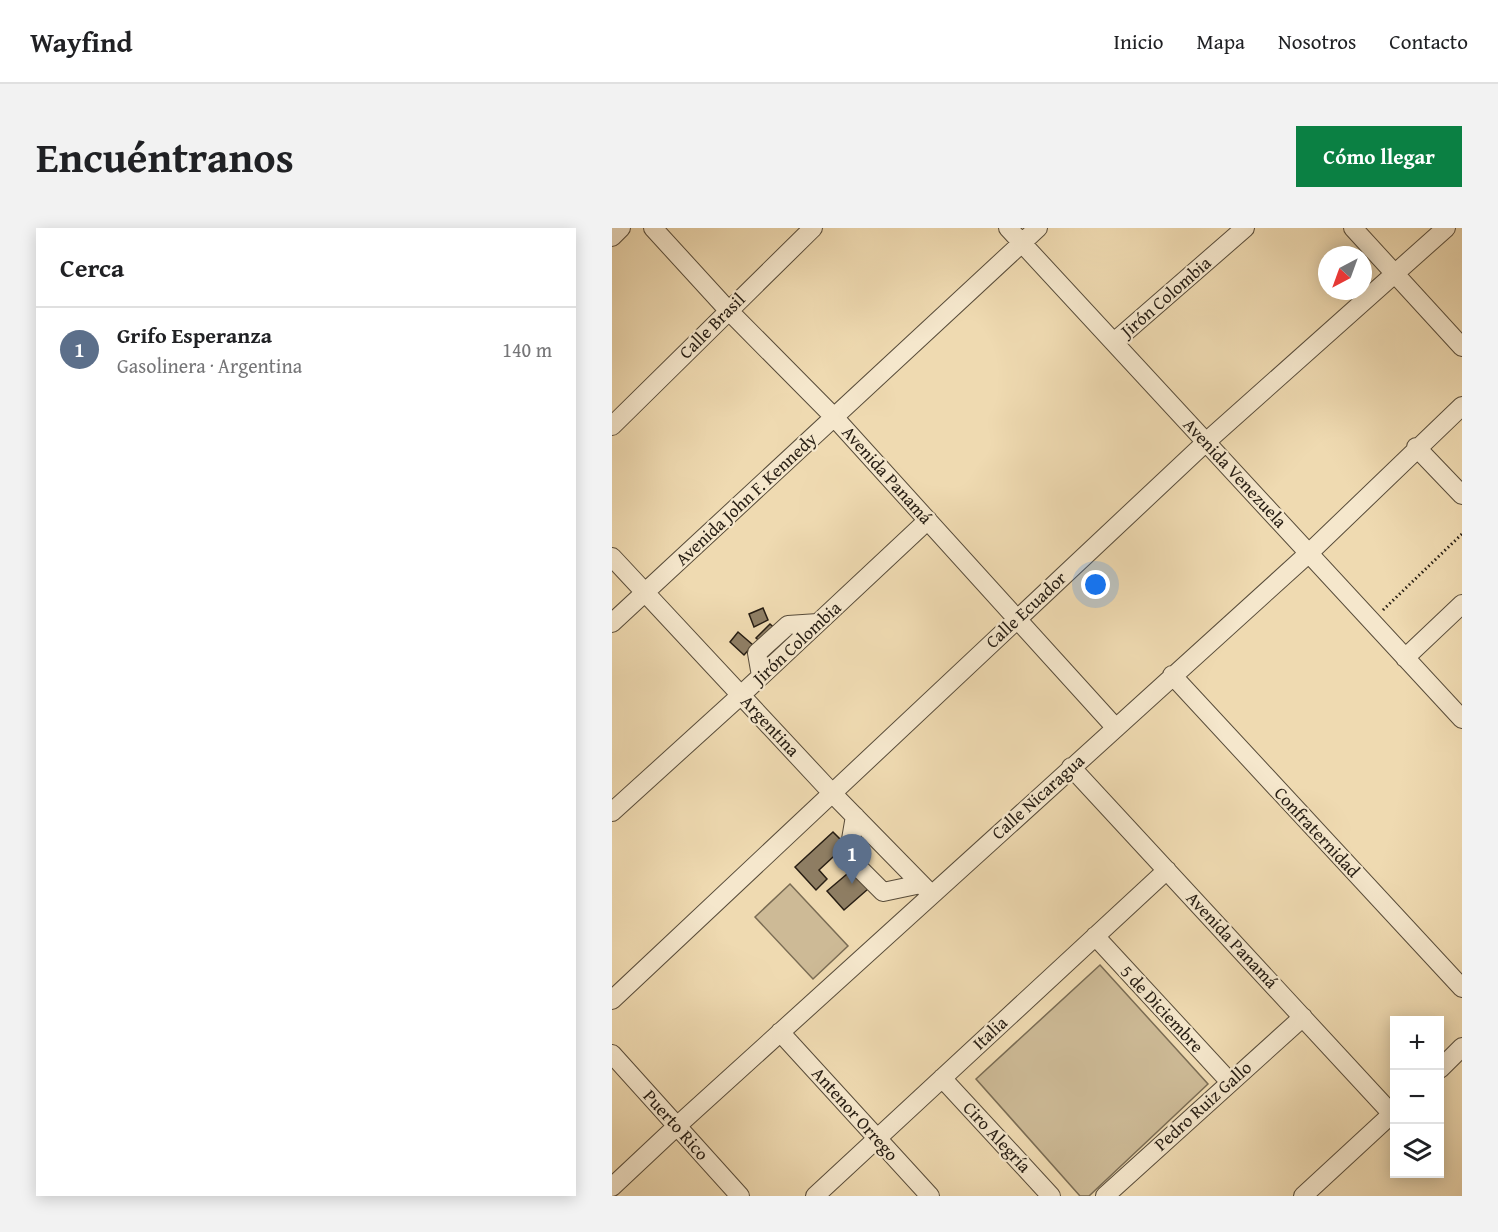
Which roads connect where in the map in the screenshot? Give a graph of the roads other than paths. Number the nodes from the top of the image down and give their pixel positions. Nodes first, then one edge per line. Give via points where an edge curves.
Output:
1 (621, 228) edge
2 (653, 228) edge
3 (813, 228) edge
4 (1008, 228) edge
5 (1038, 228) edge
6 (1245, 228) edge
7 (1353, 228) edge
8 (1446, 228) edge
9 (612, 237) edge
10 (1022, 243) junction
11 (1395, 274) junction
12 (728, 310) junction
13 (1114, 342) junction
14 (1462, 347) edge
15 (1462, 405) edge
16 (834, 417) junction
17 (612, 426) edge
18 (1206, 442) junction
19 (1416, 447) junction
20 (1462, 495) edge
21 (928, 520) junction
22 (1309, 553) junction
23 (612, 557) edge
24 (645, 593) junction
25 (1462, 604) edge
26 (1016, 620) junction
27 (612, 623) edge
28 (1405, 657) junction
29 (1172, 675) junction
30 (741, 695) junction
31 (1462, 719) edge
32 (1115, 727) junction
33 (1071, 767) junction
34 (833, 794) junction
35 (612, 812) edge
36 (855, 816) junction
37 (1167, 870) junction
38 (926, 889) junction
39 (1095, 936) junction
40 (1462, 988) edge
41 (612, 1000) edge
42 (1303, 1017) junction
43 (780, 1032) junction
44 (1462, 1047) edge
45 (612, 1054) edge
46 (1444, 1065) edge
47 (942, 1078) junction
48 (1229, 1081) junction
49 (1390, 1110) edge
50 (1390, 1116) edge
51 (677, 1126) junction
52 (877, 1138) junction
53 (612, 1187) edge
54 (740, 1196) edge
55 (814, 1196) edge
56 (930, 1196) edge
57 (1051, 1196) edge
58 (1105, 1196) edge
59 (1303, 1196) edge

1 - 9 street
2 - 12 street, Avenida Panamá
3 - 12 street, Calle Brasil
4 - 10 street, Avenida Venezuela
5 - 10 street, Avenida John F. Kennedy
6 - 13 street, Jirón Colombia
7 - 11 street
8 - 11 street, Calle Ecuador
10 - 13 street, Avenida Venezuela
10 - 16 street, Avenida John F. Kennedy
11 - 14 street
11 - 18 street, Calle Ecuador
12 - 16 street, Avenida Panamá
12 - 17 street, Calle Brasil
13 - 18 street, Avenida Venezuela
15 - 19 street, Calle Nicaragua
16 - 21 street, Avenida Panamá
16 - 24 street, Avenida John F. Kennedy
18 - 22 street, Avenida Venezuela
18 - 26 street, Calle Ecuador
19 - 20 street
19 - 22 street, Calle Nicaragua
21 - 26 street, Avenida Panamá
21 - 30 street, Jirón Colombia
22 - 28 street, Avenida Venezuela
22 - 29 street, Calle Nicaragua
23 - 24 street, Argentina
24 - 27 street, Avenida John F. Kennedy
24 - 30 street, Argentina
25 - 28 street
26 - 32 street, Avenida Panamá
26 - 34 street, Calle Ecuador
28 - 31 street, Avenida Venezuela
29 - 32 street, Calle Nicaragua
29 - 40 street, Confraternidad
30 - 34 street, Argentina
30 - 35 street, Jirón Colombia
32 - 33 street, Calle Nicaragua
33 - 37 street, Avenida Panamá
33 - 38 street, Calle Nicaragua
34 - 36 street, Argentina
34 - 41 street, Calle Ecuador
36 - 38 street, Argentina
36 - 38 street via 848,857 883,892
37 - 39 street, Italia
37 - 42 street, Avenida Panamá
38 - 43 street, Calle Nicaragua
39 - 47 street, Italia
39 - 48 street, 5 de Diciembre
42 - 48 street, Pedro Ruiz Gallo
42 - 49 street, Avenida Panamá
43 - 51 street, Calle Nicaragua
43 - 52 street, Antenor Orrego
44 - 46 street
45 - 51 street, Puerto Rico
47 - 52 street, Italia
47 - 57 street, Ciro Alegría
48 - 58 street, Pedro Ruiz Gallo
50 - 59 street
51 - 53 street, Calle Nicaragua
51 - 54 street, Puerto Rico
52 - 55 street, Italia
52 - 56 street, Antenor Orrego

